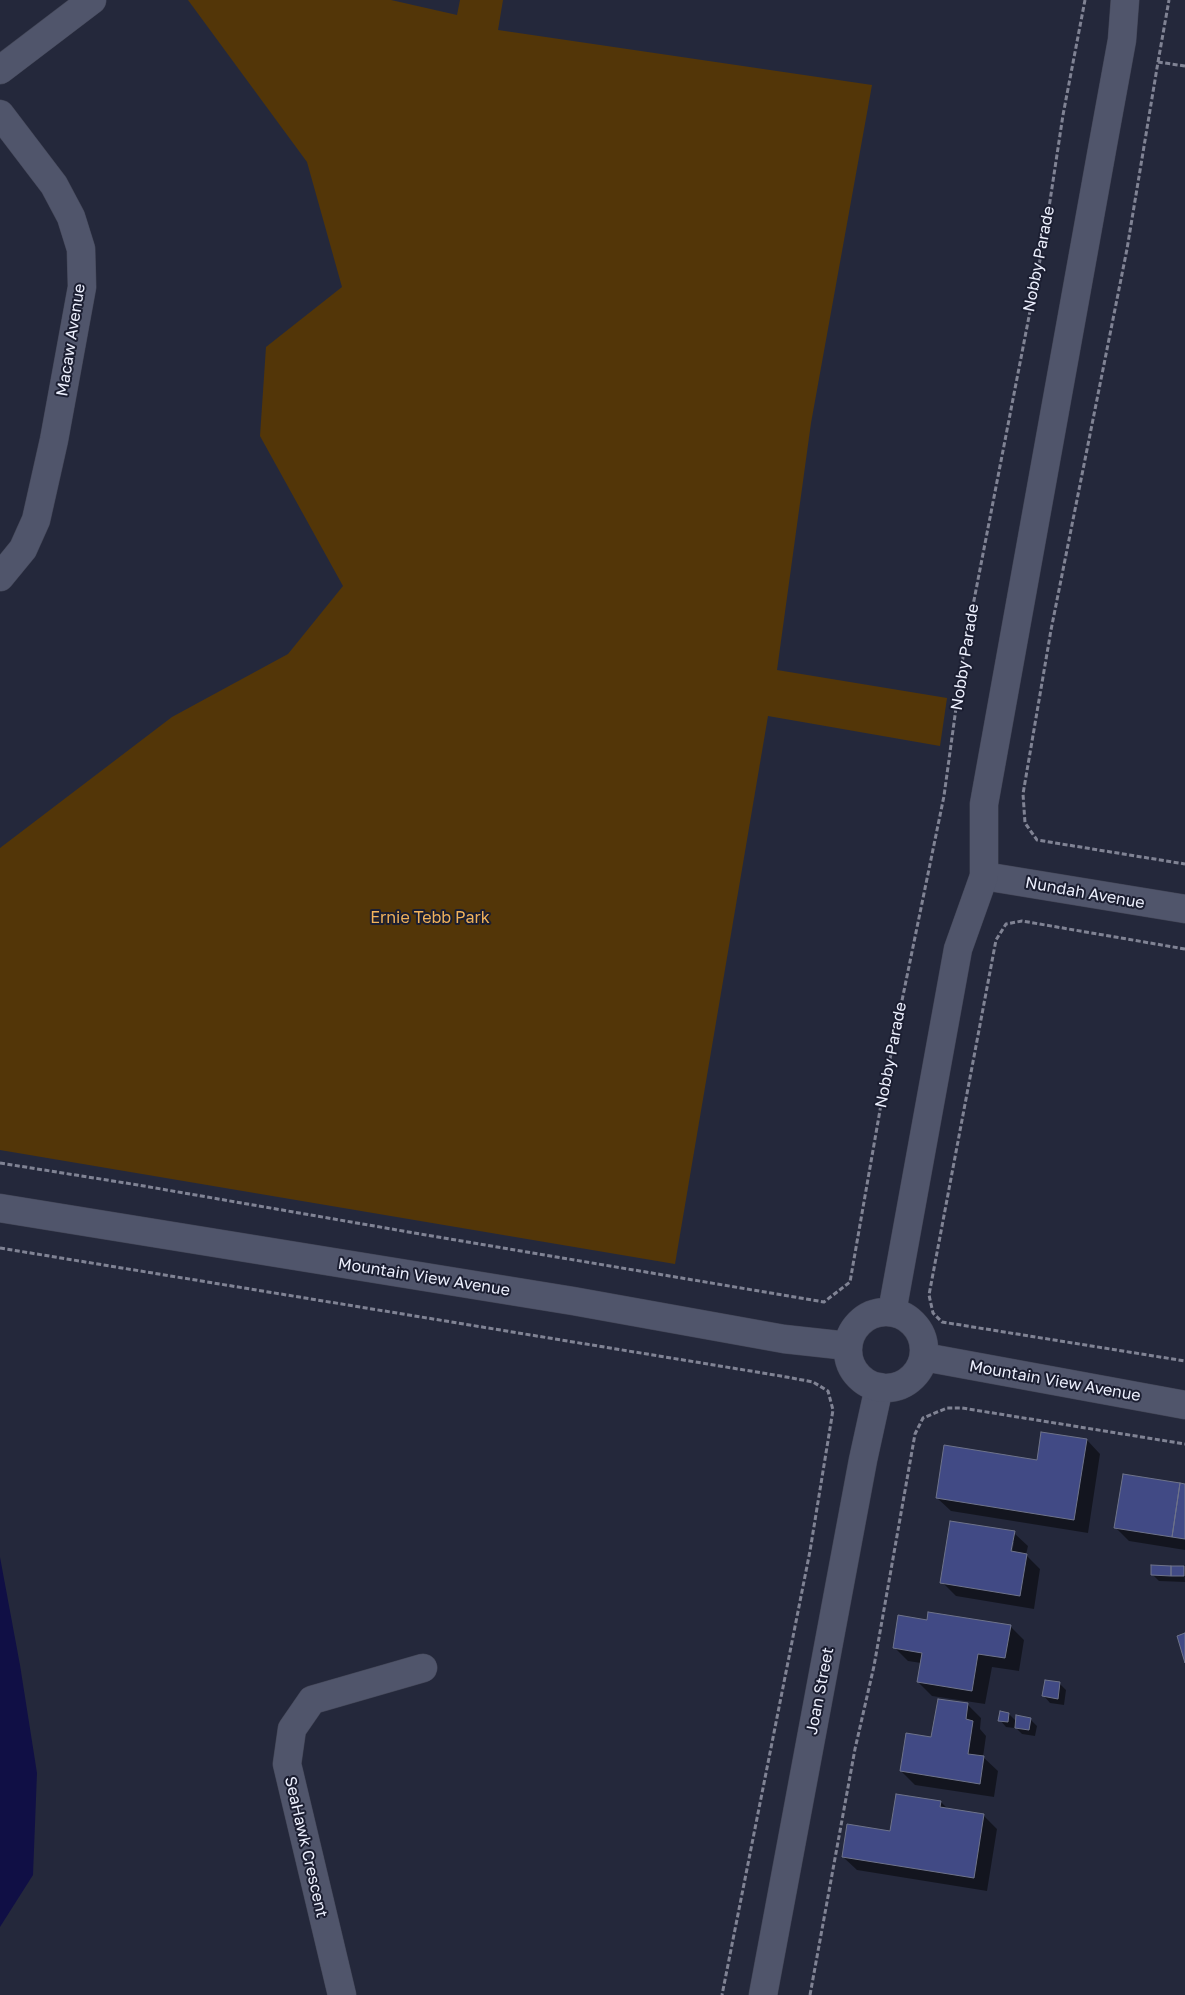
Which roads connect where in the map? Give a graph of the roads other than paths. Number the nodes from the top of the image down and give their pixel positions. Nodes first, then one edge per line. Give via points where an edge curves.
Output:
1 (92, 0) edge
2 (1124, 0) edge
3 (0, 70) edge
4 (0, 114) edge
5 (0, 577) edge
6 (984, 876) junction
7 (1185, 909) edge
8 (0, 1208) edge
9 (892, 1312) junction
10 (848, 1346) junction
11 (924, 1357) junction
12 (879, 1388) junction
13 (1185, 1405) edge
14 (423, 1668) dead end
15 (342, 1995) edge
16 (763, 1995) edge

1 - 3 street
2 - 6 street via 1122,40 984,804
4 - 5 street, Macaw Avenue via 54,185 72,217 81,249 82,287 36,520 23,548
6 - 7 street, Nundah Avenue
6 - 9 street via 958,949
8 - 10 street, Mountain View Avenue via 573,1301 784,1339
9 - 10 street via 866,1317 857,1325
9 - 11 street via 912,1322 920,1332
10 - 12 street via 852,1368 868,1384
11 - 12 street via 920,1369 903,1385
11 - 13 street, Mountain View Avenue
12 - 16 street, Joan Street
14 - 15 street, SeaHawk Crescent via 312,1700 292,1729 287,1764

